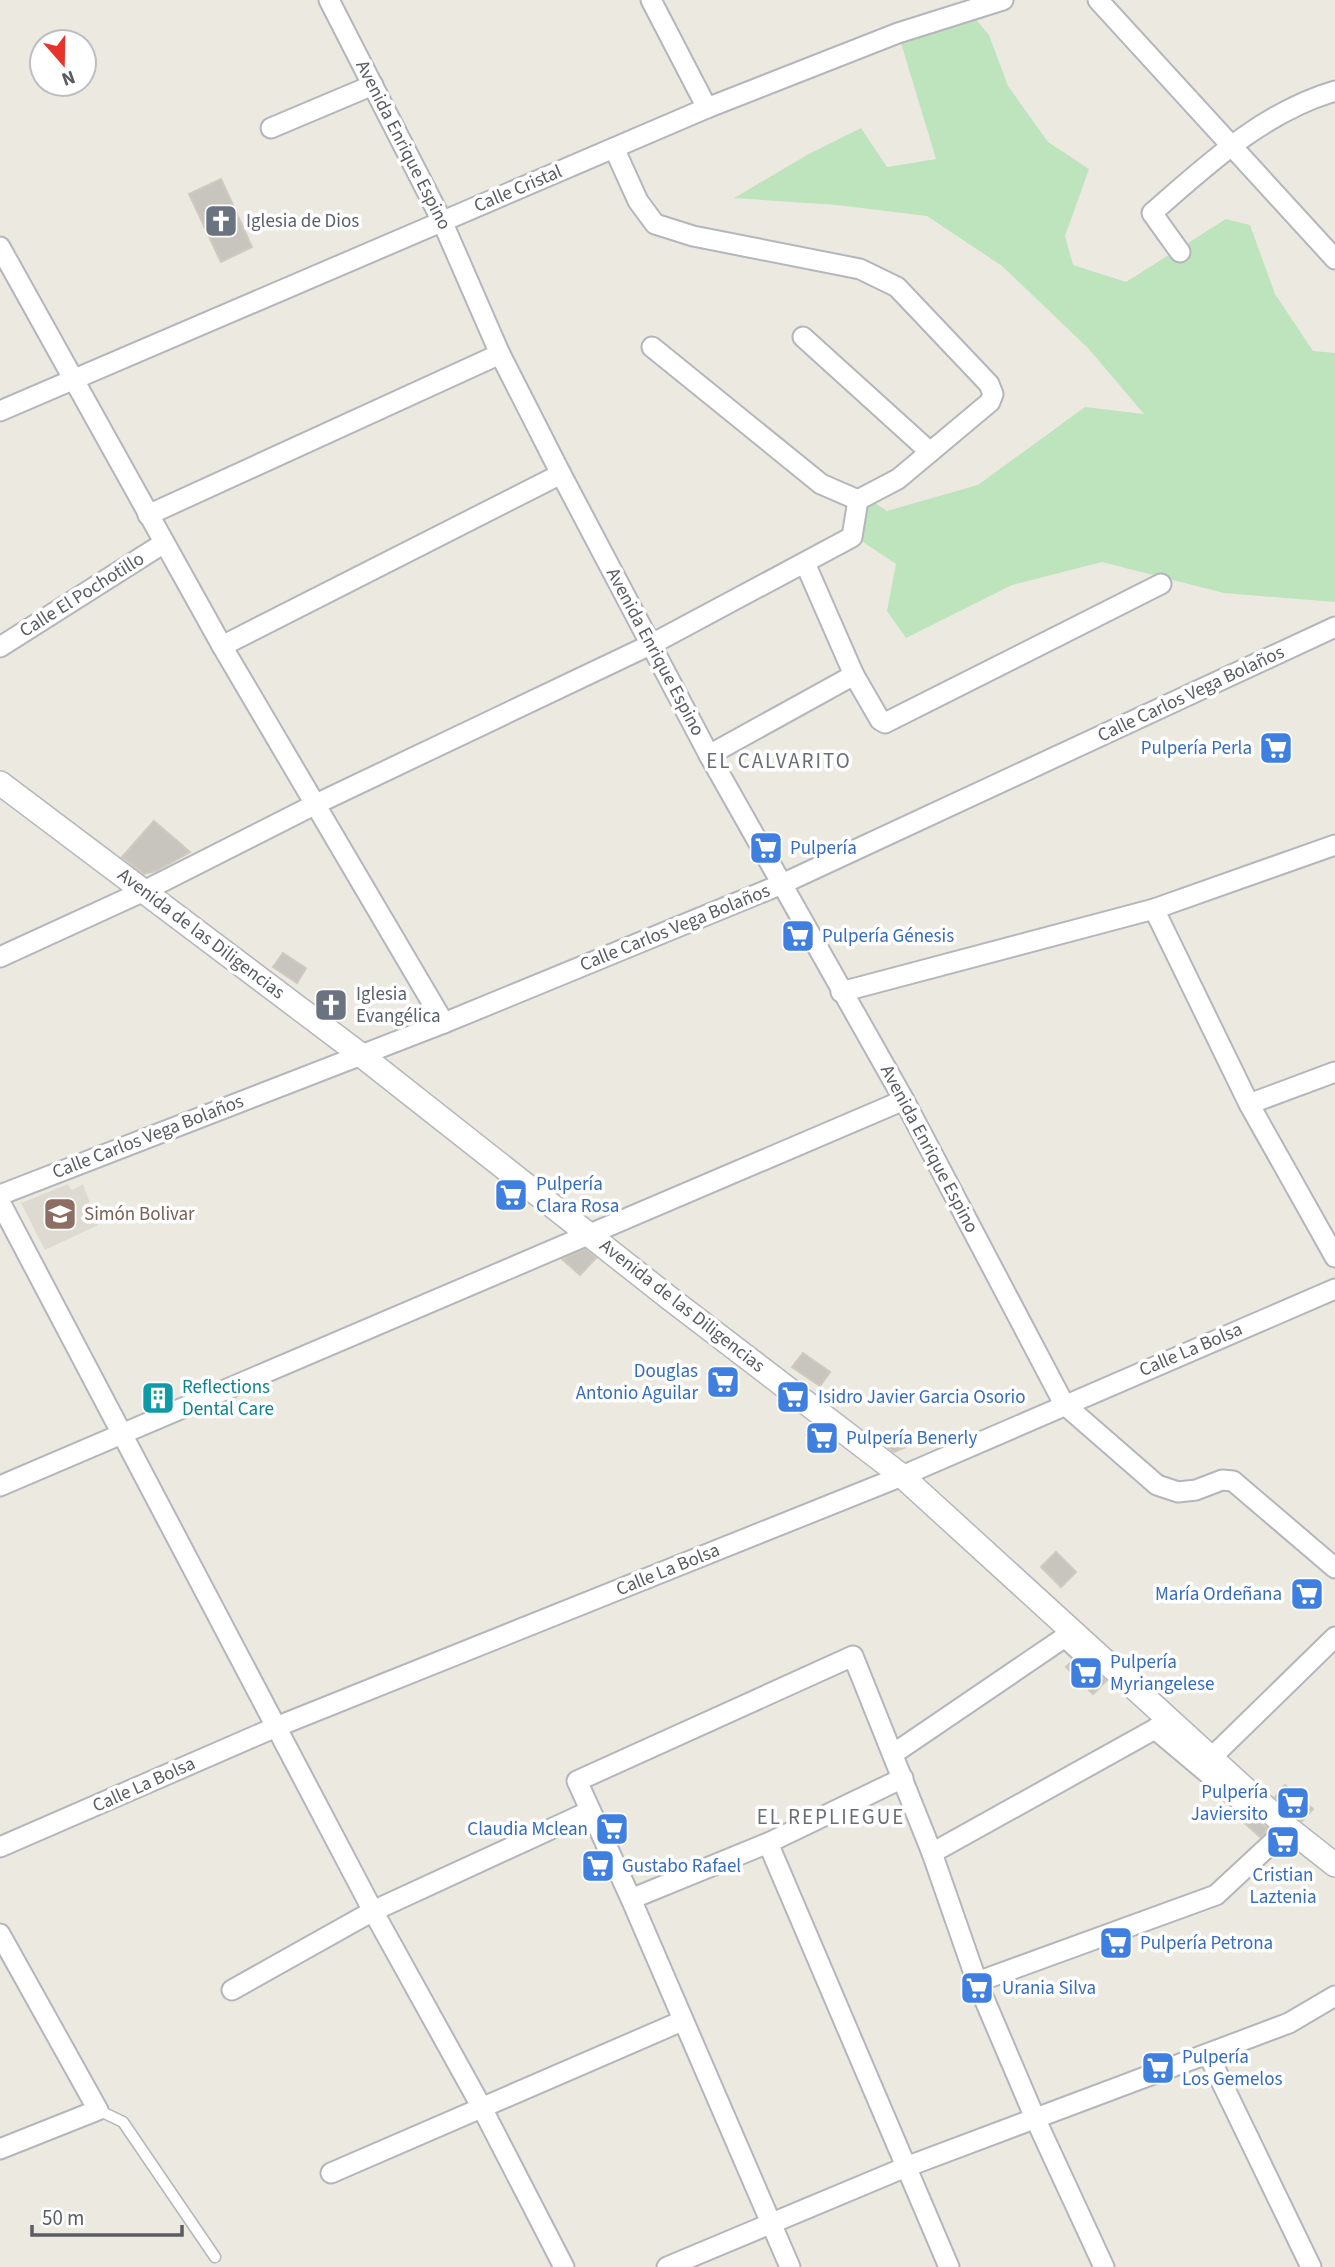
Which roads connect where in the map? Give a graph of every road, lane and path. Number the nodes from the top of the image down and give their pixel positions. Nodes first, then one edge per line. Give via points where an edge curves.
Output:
1 (329, 0) edge
2 (651, 0) edge
3 (1003, 0) edge
4 (1098, 0) edge
5 (373, 85) junction
6 (1335, 91) edge
7 (707, 108) junction
8 (271, 128) dead end
9 (1231, 144) junction
10 (614, 148) junction
11 (442, 221) junction
12 (0, 247) edge
13 (1180, 252) dead end
14 (1335, 259) edge
15 (803, 337) dead end
16 (652, 347) dead end
17 (500, 354) junction
18 (72, 380) junction
19 (0, 411) edge
20 (930, 452) junction
21 (561, 474) junction
22 (858, 500) junction
23 (148, 515) junction
24 (164, 543) junction
25 (805, 563) junction
26 (1161, 584) dead end
27 (1335, 627) edge
28 (652, 644) junction
29 (222, 646) junction
30 (0, 647) edge
31 (854, 675) junction
32 (709, 755) junction
33 (0, 783) edge
34 (314, 805) junction
35 (1335, 845) edge
36 (782, 884) junction
37 (144, 891) junction
38 (1154, 909) junction
39 (0, 957) edge
40 (841, 992) junction
41 (444, 1023) junction
42 (361, 1055) junction
43 (1335, 1072) edge
44 (904, 1100) junction
45 (1249, 1104) junction
46 (0, 1195) edge
47 (0, 1202) edge
48 (589, 1233) junction
49 (1335, 1257) edge
50 (1335, 1289) edge
51 (1064, 1404) junction
52 (124, 1433) junction
53 (902, 1476) junction
54 (0, 1486) edge
55 (1335, 1568) edge
56 (1335, 1637) edge
57 (1136, 1704) dead end
58 (1162, 1724) junction
59 (276, 1727) junction
60 (893, 1754) junction
61 (1211, 1758) junction
62 (903, 1778) junction
63 (1242, 1802) dead end
64 (590, 1811) junction
65 (1288, 1829) junction
66 (768, 1843) junction
67 (0, 1847) edge
68 (932, 1853) junction
69 (1335, 1865) edge
70 (631, 1899) junction
71 (373, 1911) junction
72 (0, 1934) edge
73 (977, 1982) junction
74 (232, 1990) dead end
75 (1335, 1996) edge
76 (682, 2021) junction
77 (1208, 2054) junction
78 (481, 2106) junction
79 (98, 2110) junction
80 (1035, 2118) junction
81 (0, 2149) edge
82 (906, 2167) junction
83 (331, 2173) dead end
84 (768, 2222) junction
85 (215, 2257) dead end
86 (564, 2267) edge
87 (667, 2267) edge
88 (790, 2267) edge
89 (948, 2267) edge
90 (1104, 2267) edge
91 (1311, 2267) edge

1 - 5 street, Avenida Enrique Espino
2 - 7 street
3 - 7 street, Calle Cristal via 898,33
4 - 9 street
5 - 8 street
5 - 11 street, Avenida Enrique Espino
6 - 9 street via 1311,98
7 - 10 street, Calle Cristal
9 - 13 street via 1152,213
9 - 14 street
10 - 11 street, Calle Cristal
10 - 20 street via 638,201 655,224 693,236 860,268 897,287 989,384 993,394 990,402
11 - 17 street, Avenida Enrique Espino
11 - 18 street, Calle Cristal
12 - 18 street
15 - 20 street
16 - 22 street via 821,484
17 - 21 street, Avenida Enrique Espino
17 - 23 street
18 - 19 street, Calle Cristal
18 - 23 street
20 - 22 street via 898,479
21 - 28 street, Avenida Enrique Espino
21 - 29 street
22 - 25 street via 852,537
23 - 24 street
24 - 29 street
24 - 30 street, Calle El Pochotillo
25 - 28 street
25 - 31 street
26 - 31 street via 890,722 880,720
27 - 36 street, Calle Carlos Vega Bolaños
28 - 32 street, Avenida Enrique Espino
28 - 34 street
29 - 34 street
31 - 32 street
32 - 36 street, Avenida Enrique Espino
33 - 37 street, Avenida de las Diligencias
34 - 37 street
34 - 41 street
35 - 38 street
36 - 40 street, Avenida Enrique Espino
36 - 41 street, Calle Carlos Vega Bolaños
37 - 39 street
37 - 42 street, Avenida de las Diligencias
38 - 40 street
38 - 45 street
40 - 44 street, Avenida Enrique Espino
41 - 42 street, Calle Carlos Vega Bolaños
42 - 46 street, Calle Carlos Vega Bolaños
42 - 48 street, Avenida de las Diligencias
43 - 45 street
44 - 48 street
44 - 51 street, Avenida Enrique Espino
45 - 49 street
47 - 52 street
48 - 52 street
48 - 53 street, Avenida de las Diligencias
50 - 51 street, Calle La Bolsa
51 - 53 street, Calle La Bolsa
51 - 55 street via 1157,1485 1178,1492 1233,1481
52 - 54 street
52 - 59 street
53 - 58 street, Avenida de las Diligencias
53 - 59 street, Calle La Bolsa
56 - 61 street
57 - 60 street via 1065,1637
58 - 61 street, Avenida de las Diligencias
58 - 63 street
58 - 68 street
59 - 67 street, Calle La Bolsa
59 - 71 street
60 - 62 street
60 - 64 street via 853,1656 576,1781
61 - 65 street, Avenida de las Diligencias
62 - 66 street
62 - 68 street
64 - 70 street
64 - 71 street
65 - 69 street, Avenida de las Diligencias
65 - 73 street via 1216,1895
66 - 70 street
66 - 82 street
68 - 73 street
70 - 76 street
71 - 74 street
71 - 78 street
72 - 79 street
73 - 80 street
75 - 77 street via 1289,2023
76 - 78 street
76 - 84 street
77 - 80 street
77 - 91 street
78 - 83 street
78 - 86 street
79 - 81 street
79 - 85 lane via 123,2122
80 - 82 street
80 - 90 street
82 - 84 street
82 - 89 street
84 - 87 street
84 - 88 street

